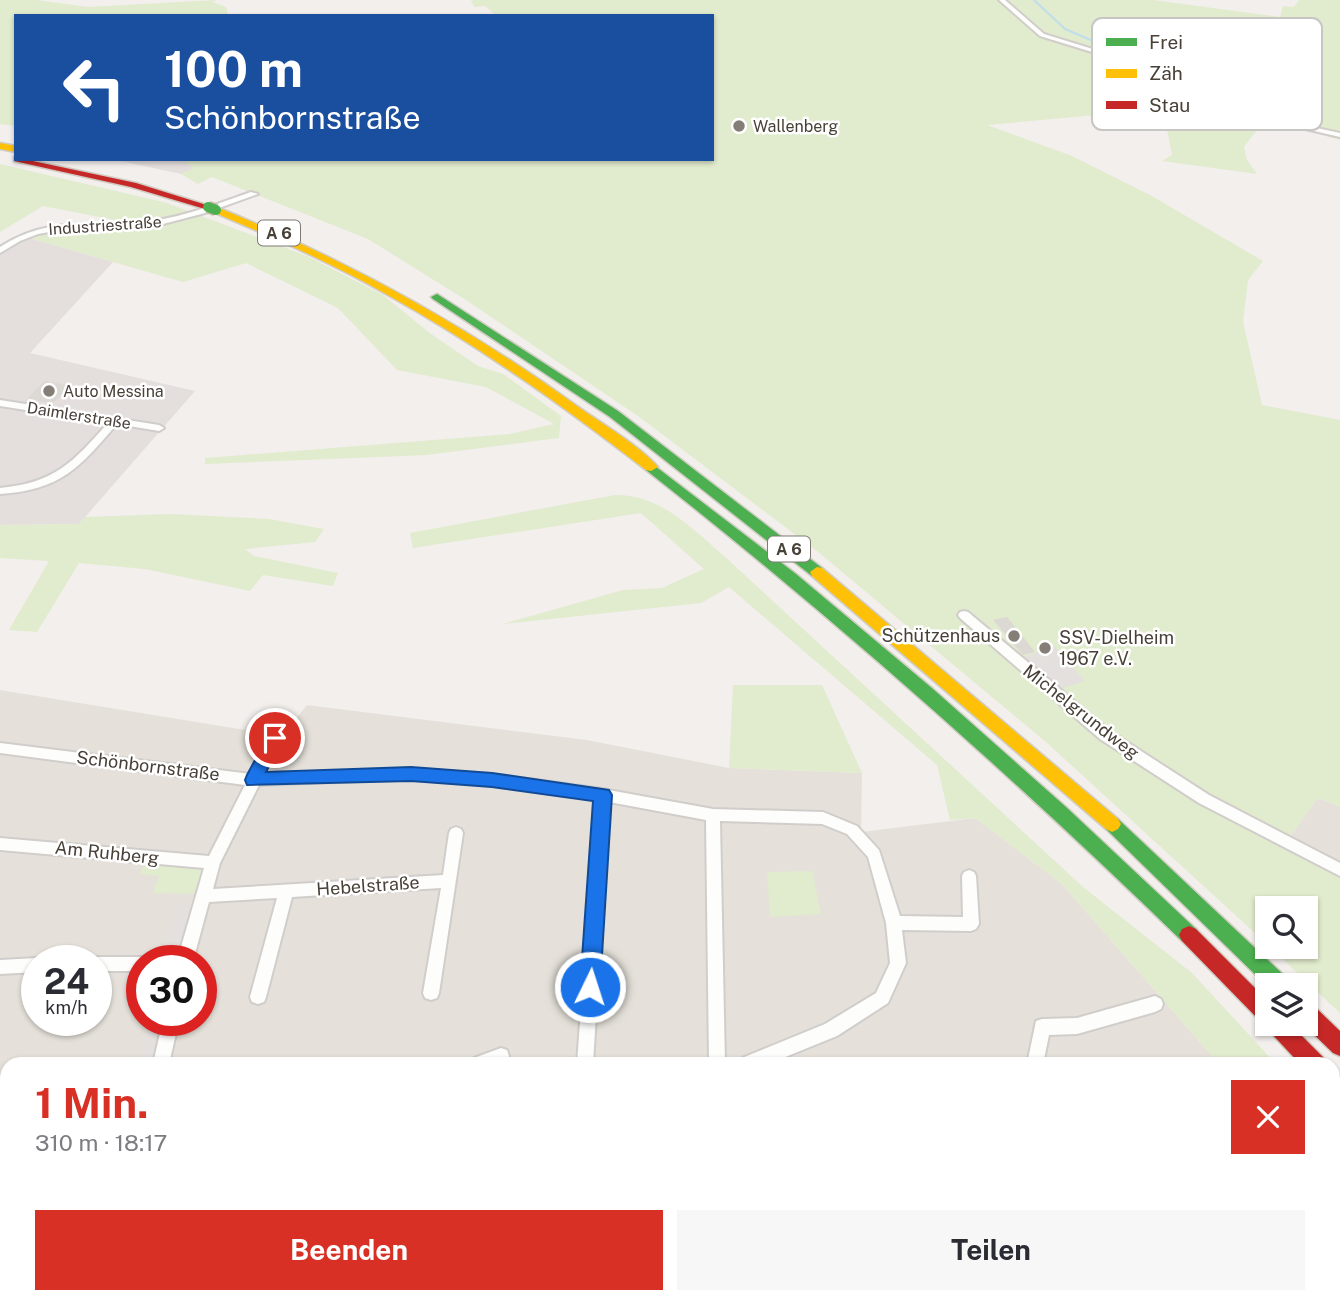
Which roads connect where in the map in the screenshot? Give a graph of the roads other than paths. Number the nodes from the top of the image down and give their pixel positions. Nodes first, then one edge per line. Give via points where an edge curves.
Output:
1 (1002, 0) edge
2 (1092, 51) edge
3 (1315, 130) edge
4 (1340, 135) edge
5 (25, 161) edge
6 (72, 161) edge
7 (254, 194) dead end
8 (221, 206) junction
9 (348, 250) dead end
10 (0, 251) edge
11 (421, 288) dead end
12 (0, 403) edge
13 (116, 421) junction
14 (159, 428) dead end
15 (0, 491) edge
16 (964, 615) dead end
17 (275, 738) dead end
18 (0, 748) edge
19 (253, 780) junction
20 (603, 795) junction
21 (1204, 799) joint
22 (713, 815) junction
23 (456, 833) dead end
24 (0, 844) edge
25 (213, 863) junction
26 (1340, 870) edge
27 (969, 876) dead end
28 (450, 881) junction
29 (286, 891) junction
30 (203, 896) junction
31 (894, 923) junction
32 (189, 945) edge
33 (21, 966) edge
34 (0, 967) edge
35 (1268, 973) edge
36 (431, 993) dead end
37 (258, 997) dead end
38 (1255, 1002) edge
39 (1155, 1004) dead end
40 (1318, 1024) edge
41 (167, 1036) edge
42 (1288, 1036) edge
43 (1340, 1046) edge
44 (163, 1057) edge
45 (585, 1057) edge
46 (717, 1057) edge
47 (765, 1057) edge
48 (1036, 1057) edge
49 (1308, 1057) edge

1 - 2 street via 1041,35
3 - 4 street
5 - 8 main road, A 6
6 - 8 main road, A 6
7 - 10 street, Industriestraße via 164,222 49,227 22,236
8 - 9 main road, A 6
8 - 38 main road, A 6 via 392,287 460,328 613,437 731,528 964,725 1093,842
11 - 35 main road, A 6 via 564,380 832,584 1060,777
12 - 13 street, Daimlerstraße
13 - 14 street, Daimlerstraße
13 - 15 street via 69,471 44,485
16 - 21 street, Michelgrundweg via 1105,735
17 - 19 street
18 - 19 street, Schönbornstraße
19 - 20 street, Schönbornstraße via 411,774
19 - 25 street
20 - 22 street, Schönbornstraße
20 - 45 street
21 - 26 street
22 - 31 street, Schönbornstraße via 823,818 852,830 874,854
22 - 46 street
23 - 28 street
24 - 25 street, Am Ruhberg
25 - 30 street
27 - 31 street via 971,924
28 - 29 street, Hebelstraße
28 - 36 street
29 - 30 street, Hebelstraße
29 - 37 street
30 - 32 street
31 - 47 street, Schönbornstraße via 898,963 882,998 831,1030
33 - 34 street
39 - 48 street via 1077,1026 1042,1027
40 - 43 main road
41 - 44 street
42 - 49 main road

